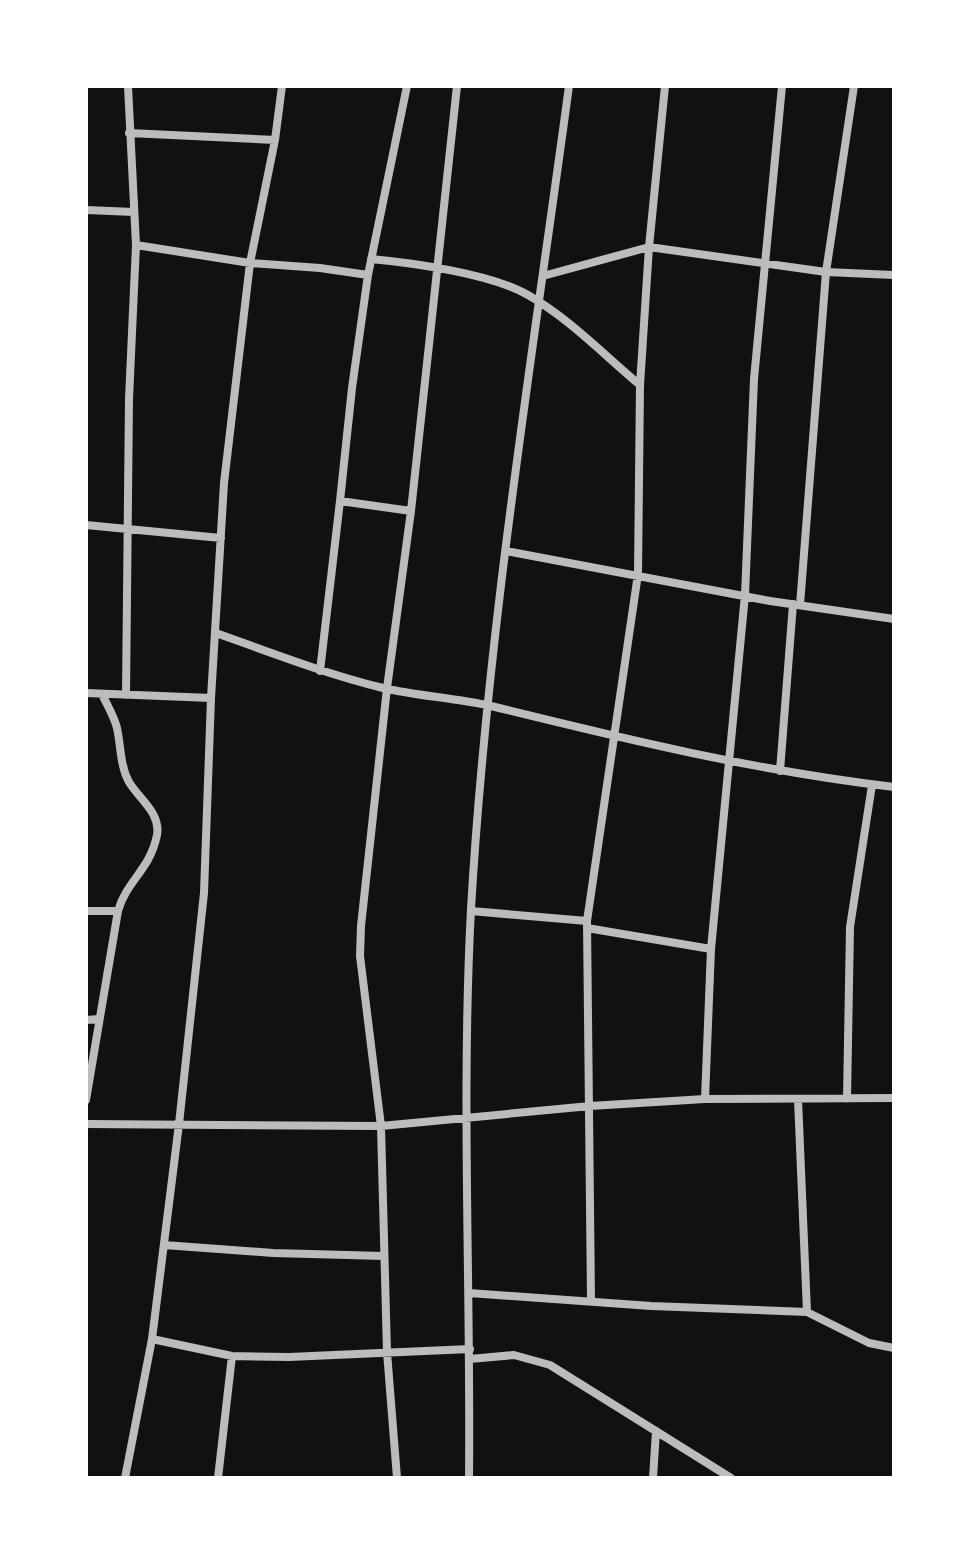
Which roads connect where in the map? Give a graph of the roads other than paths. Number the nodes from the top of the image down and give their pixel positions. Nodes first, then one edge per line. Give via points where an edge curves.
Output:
1 (128, 86) edge
2 (282, 86) edge
3 (407, 86) edge
4 (457, 86) edge
5 (569, 86) edge
6 (665, 86) edge
7 (782, 86) edge
8 (854, 86) edge
9 (129, 133) junction
10 (275, 140) junction
11 (86, 210) edge
12 (134, 212) junction
13 (136, 245) junction
14 (649, 247) junction
15 (371, 259) junction
16 (764, 262) junction
17 (250, 263) junction
18 (437, 268) junction
19 (826, 272) junction
20 (368, 275) junction
21 (894, 275) edge
22 (543, 276) junction
23 (540, 302) junction
24 (640, 385) junction
25 (340, 501) junction
26 (411, 511) junction
27 (86, 525) edge
28 (127, 531) junction
29 (221, 538) junction
30 (506, 551) junction
31 (638, 574) junction
32 (745, 595) junction
33 (797, 605) junction
34 (894, 619) edge
35 (216, 633) junction
36 (320, 671) junction
37 (387, 688) junction
38 (86, 693) edge
39 (102, 694) junction
40 (126, 695) junction
41 (211, 698) junction
42 (486, 705) junction
43 (612, 737) junction
44 (729, 760) junction
45 (780, 771) junction
46 (872, 785) junction
47 (894, 787) edge
48 (86, 911) edge
49 (118, 911) junction
50 (471, 911) junction
51 (587, 925) junction
52 (711, 949) junction
53 (99, 1019) junction
54 (86, 1020) edge
55 (894, 1098) edge
56 (705, 1099) junction
57 (798, 1099) junction
58 (847, 1099) junction
59 (86, 1100) edge
60 (590, 1106) junction
61 (466, 1117) junction
62 (86, 1124) edge
63 (179, 1124) junction
64 (381, 1126) junction
65 (164, 1245) junction
66 (384, 1256) junction
67 (469, 1293) junction
68 (591, 1301) junction
69 (807, 1312) junction
70 (152, 1339) junction
71 (894, 1348) edge
72 (387, 1352) junction
73 (470, 1354) junction
74 (232, 1356) junction
75 (656, 1431) junction
76 (125, 1478) edge
77 (218, 1478) edge
78 (397, 1478) edge
79 (469, 1478) edge
80 (653, 1478) edge
81 (731, 1478) edge

1 - 9 street
2 - 10 street
3 - 15 street
4 - 18 street
5 - 22 street
6 - 14 street
7 - 16 street
8 - 19 street
9 - 10 street
9 - 12 street
10 - 17 street
11 - 12 street
12 - 13 street
13 - 17 street
13 - 28 street
14 - 16 street
14 - 22 street
14 - 24 street
15 - 18 street
15 - 20 street
16 - 19 street
16 - 32 street
17 - 20 street
17 - 29 street
18 - 23 street
18 - 26 street
19 - 21 street
19 - 33 street
20 - 25 street
22 - 23 street
23 - 24 street
23 - 30 street
24 - 31 street
25 - 26 street
25 - 36 street
26 - 37 street
27 - 28 street
28 - 29 street
28 - 40 street
29 - 35 street
30 - 31 street
30 - 42 street
31 - 32 street
31 - 43 street
32 - 33 street
32 - 44 street
33 - 34 street
33 - 45 street
35 - 36 street
35 - 41 street
36 - 37 street
37 - 42 street
37 - 64 street via 360,956
38 - 39 street
39 - 40 street
39 - 49 street via 116,724 124,772 155,815 158,830 148,864 126,890
40 - 41 street
41 - 63 street via 204,893
42 - 43 street
42 - 50 street
43 - 44 street
43 - 51 street
44 - 45 street
44 - 52 street
45 - 46 street
46 - 47 street
46 - 58 street via 850,927
48 - 49 street
49 - 53 street
50 - 51 street
50 - 61 street
51 - 52 street
51 - 60 street
52 - 56 street
53 - 54 street
53 - 59 street
55 - 58 street
56 - 57 street
56 - 60 street
57 - 58 street
57 - 69 street
60 - 61 street
60 - 68 street
61 - 64 street
61 - 67 street
62 - 63 street
63 - 64 street
63 - 65 street
64 - 66 street
65 - 66 street
65 - 70 street
66 - 72 street
67 - 68 street
67 - 73 street
68 - 69 street
69 - 71 street via 869,1343
70 - 74 street
70 - 76 street
72 - 73 street
72 - 74 street
72 - 78 street
73 - 75 street via 514,1355 550,1365
73 - 79 street
74 - 77 street
75 - 80 street
75 - 81 street

